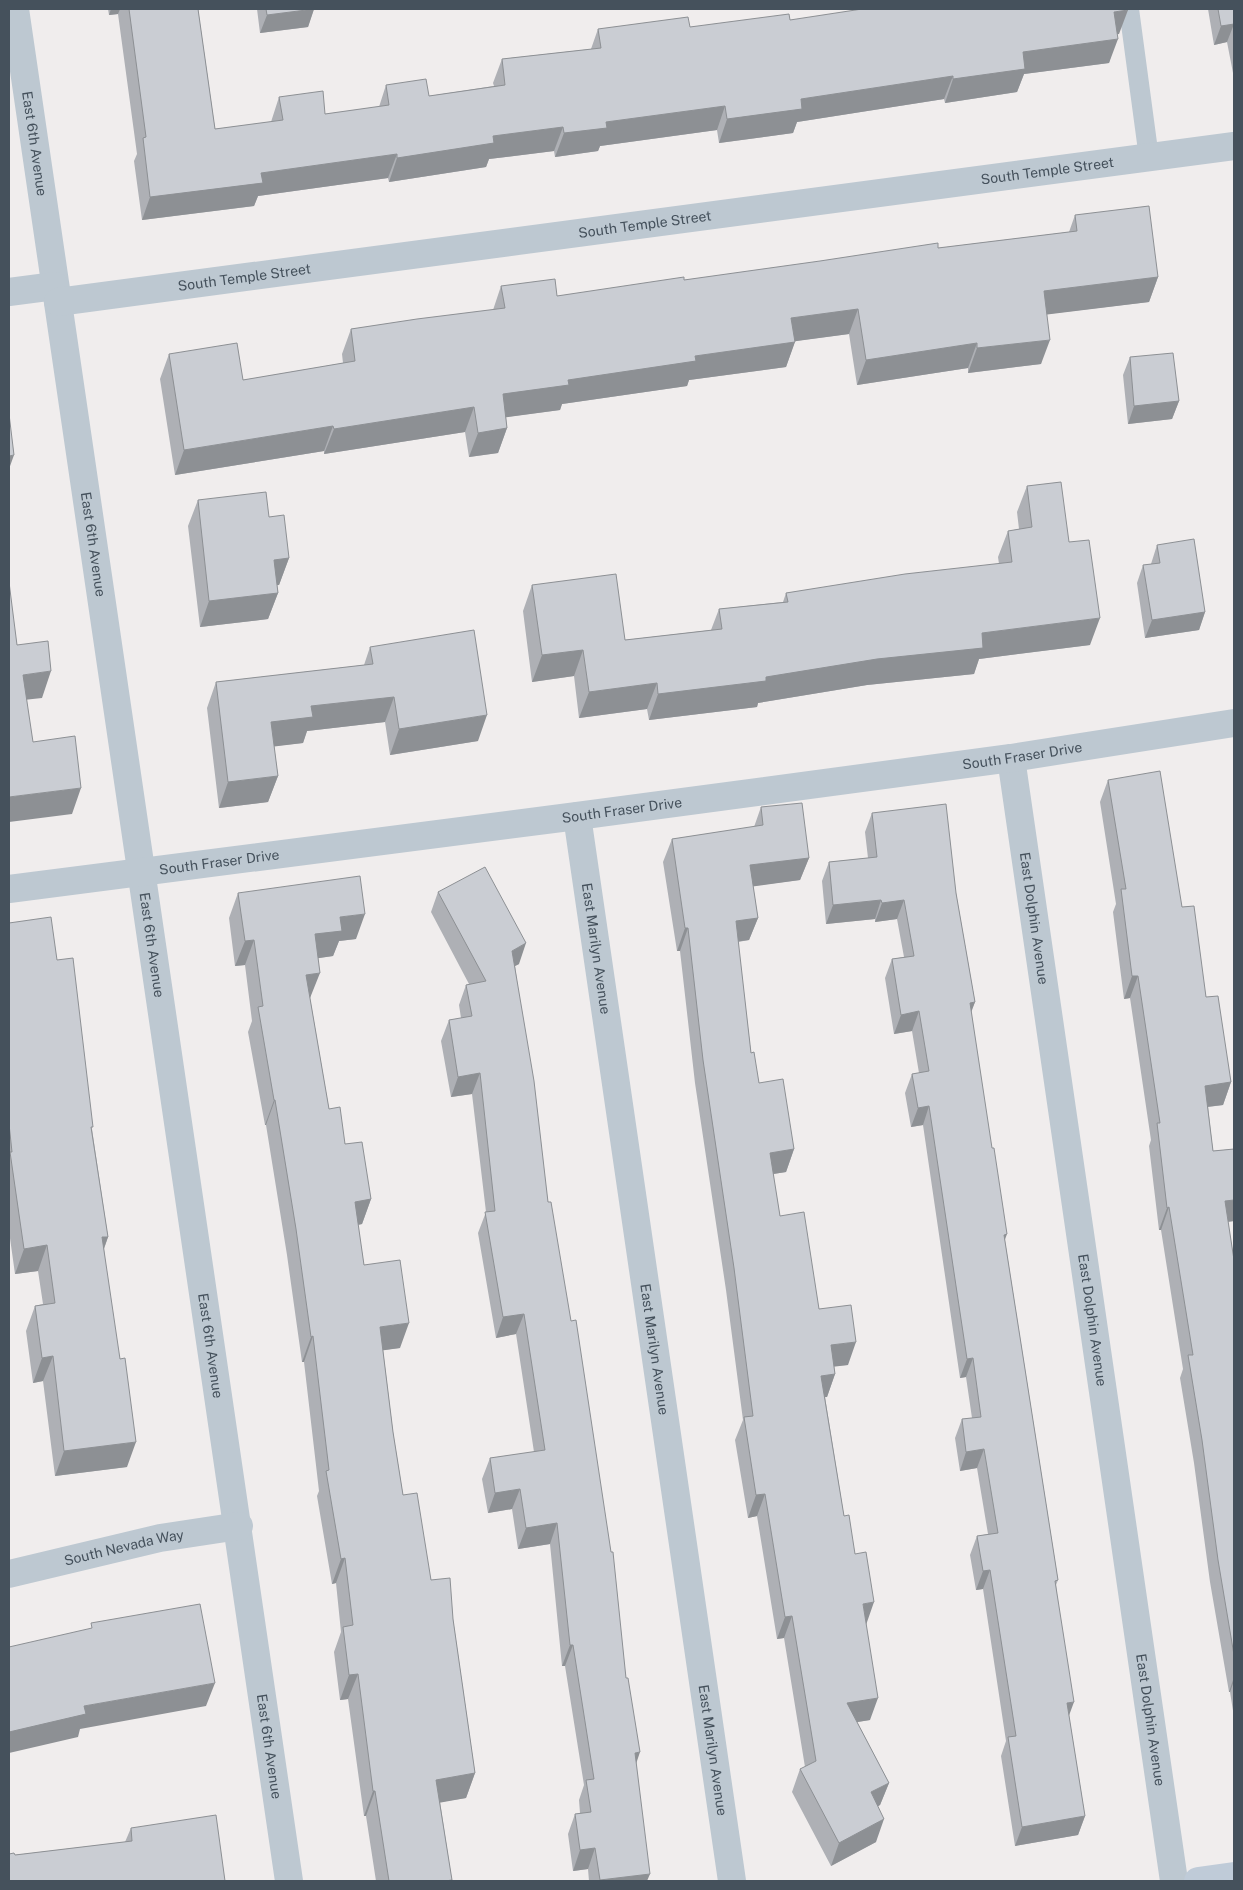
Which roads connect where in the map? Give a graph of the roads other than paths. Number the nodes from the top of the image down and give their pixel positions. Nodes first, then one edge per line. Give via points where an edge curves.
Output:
1 (16, 9) edge
2 (1129, 9) edge
3 (1234, 146) edge
4 (1149, 158) junction
5 (9, 292) edge
6 (57, 294) junction
7 (1234, 723) edge
8 (1010, 758) junction
9 (576, 816) junction
10 (142, 871) junction
11 (9, 890) edge
12 (238, 1526) junction
13 (9, 1574) edge
14 (1234, 1876) edge
15 (289, 1881) edge
16 (732, 1881) edge
17 (1174, 1881) edge
18 (1198, 1881) edge

1 - 6 street, East 6th Avenue
2 - 4 lane
3 - 4 street, South Temple Street
4 - 6 street, South Temple Street
5 - 6 street, South Temple Street
6 - 10 street, East 6th Avenue
7 - 8 street, South Fraser Drive
8 - 9 street, South Fraser Drive
8 - 17 street, East Dolphin Avenue
9 - 10 street, South Fraser Drive
9 - 16 street, East Marilyn Avenue
10 - 11 street, South Fraser Drive
10 - 12 street, East 6th Avenue
12 - 13 street, South Nevada Way via 160,1538
12 - 15 street, East 6th Avenue
14 - 18 street

